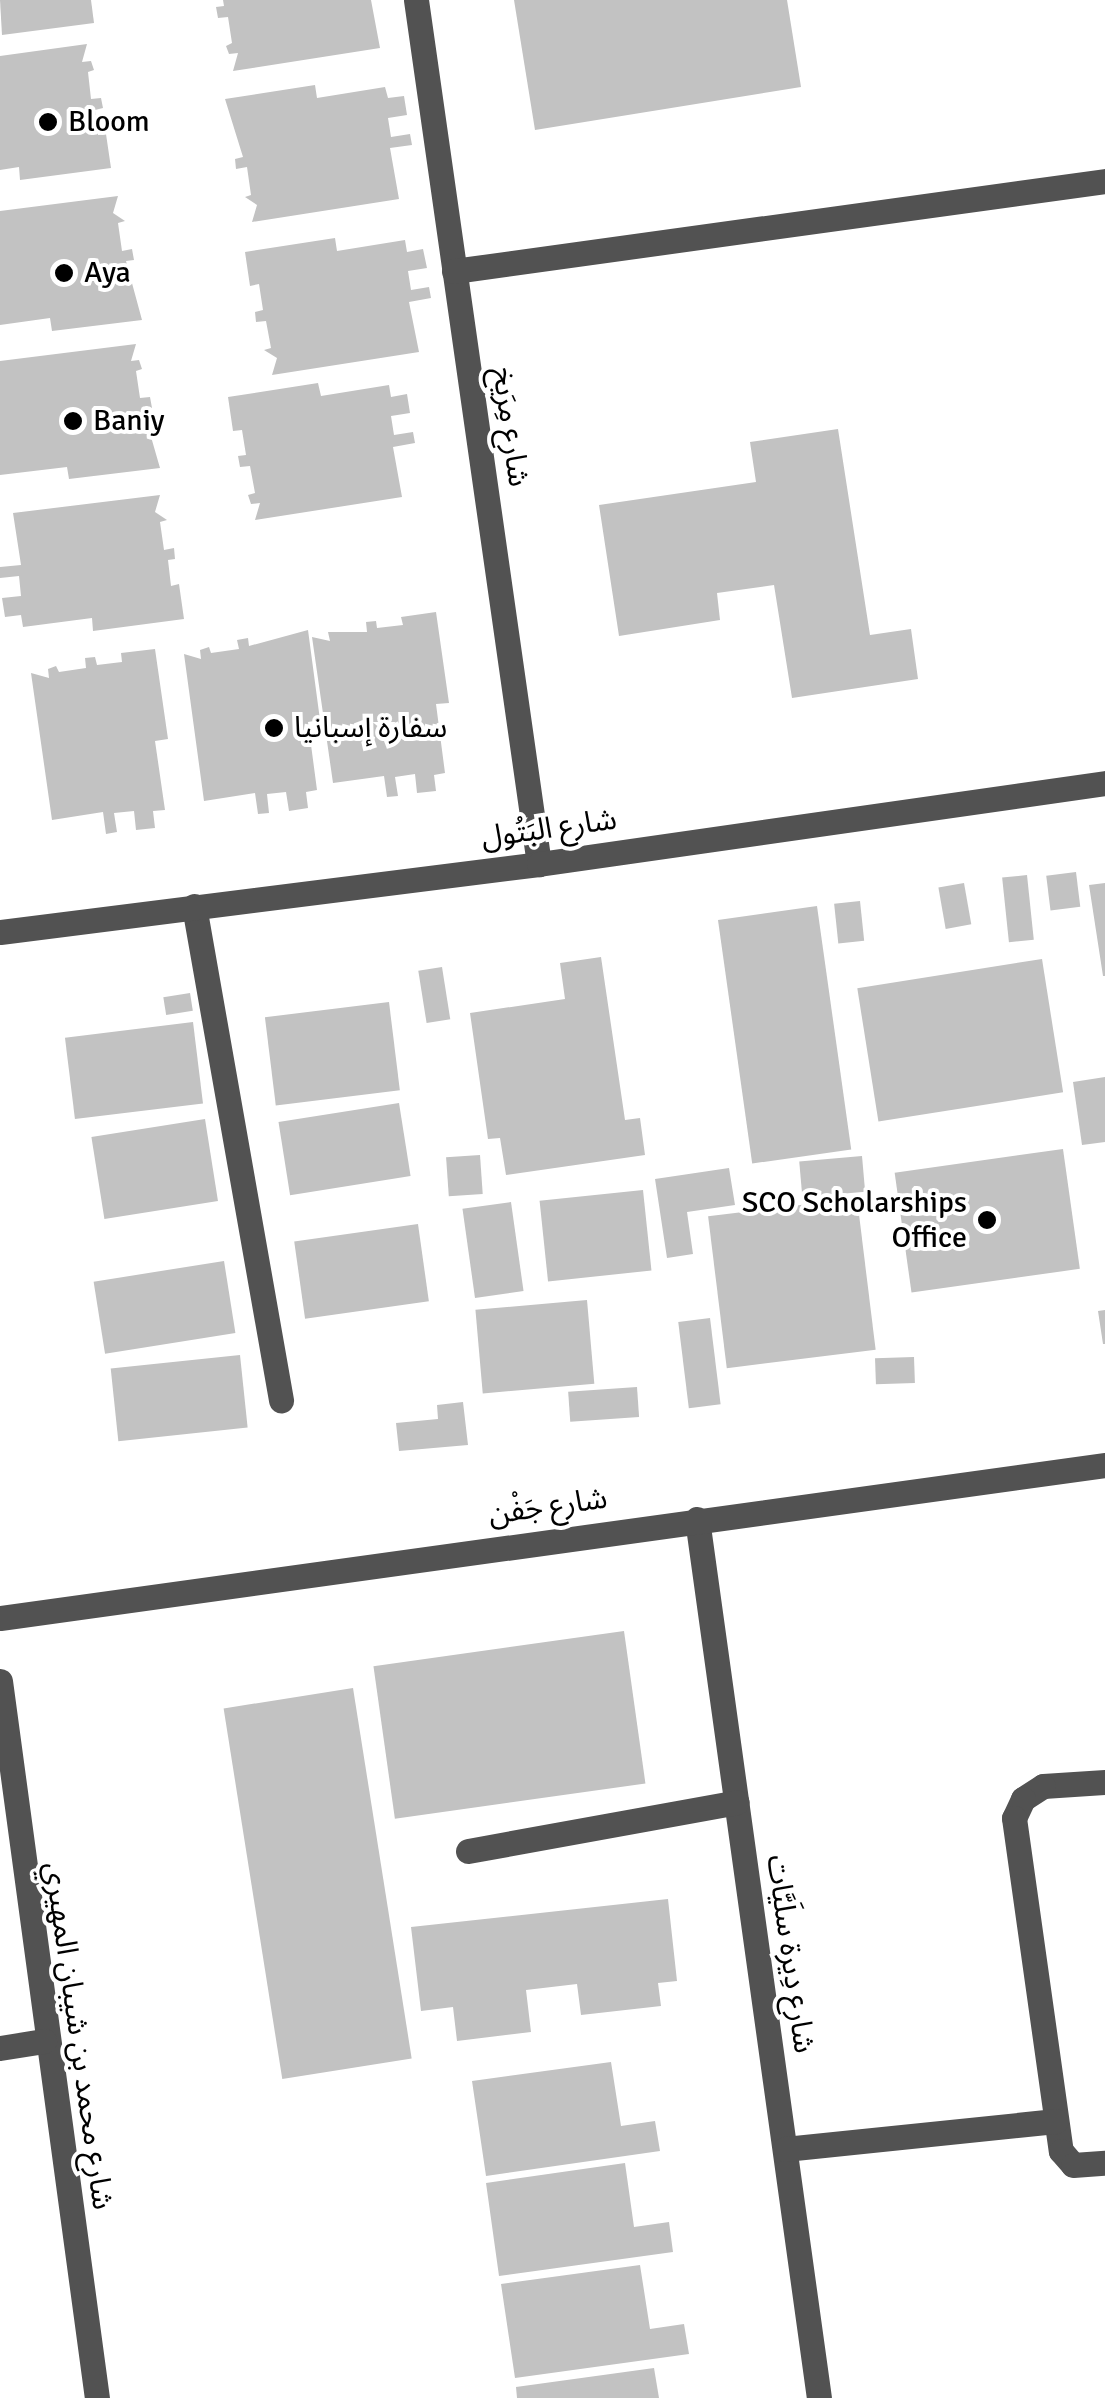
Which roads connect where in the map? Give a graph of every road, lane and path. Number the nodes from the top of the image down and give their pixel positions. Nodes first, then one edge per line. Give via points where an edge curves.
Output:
1 (416, 0) edge
2 (1105, 180) edge
3 (454, 272) junction
4 (1105, 784) edge
5 (539, 864) junction
6 (194, 906) junction
7 (0, 932) edge
8 (281, 1400) dead end
9 (1105, 1464) edge
10 (698, 1519) junction
11 (0, 1618) edge
12 (0, 1681) edge
13 (1105, 1782) edge
14 (737, 1802) junction
15 (468, 1850) dead end
16 (44, 2041) junction
17 (0, 2048) edge
18 (1056, 2121) junction
19 (784, 2149) junction
20 (1105, 2163) edge
21 (97, 2398) edge
22 (819, 2398) edge

1 - 3 street, شارع مِرَيخ
2 - 3 street
3 - 5 street, شارع مِرَيخ
4 - 5 street, شارع البَتُول
5 - 6 street, شارع البَتُول
6 - 7 street, شارع البَتُول
6 - 8 street
9 - 10 street, شارع جَفْن
10 - 11 street, شارع جَفْن
10 - 14 street, شارع دِيرة سلَيَّات
12 - 16 street, شارع محمد بن شيبان المهيري
13 - 18 street via 1043,1786 1022,1799 1014,1818
14 - 15 street
14 - 19 street, شارع دِيرة سلَيَّات
16 - 17 street
16 - 21 street, شارع محمد بن شيبان المهيري
18 - 19 street
18 - 20 street via 1060,2152 1073,2165
19 - 22 street, شارع دِيرة سلَيَّات

